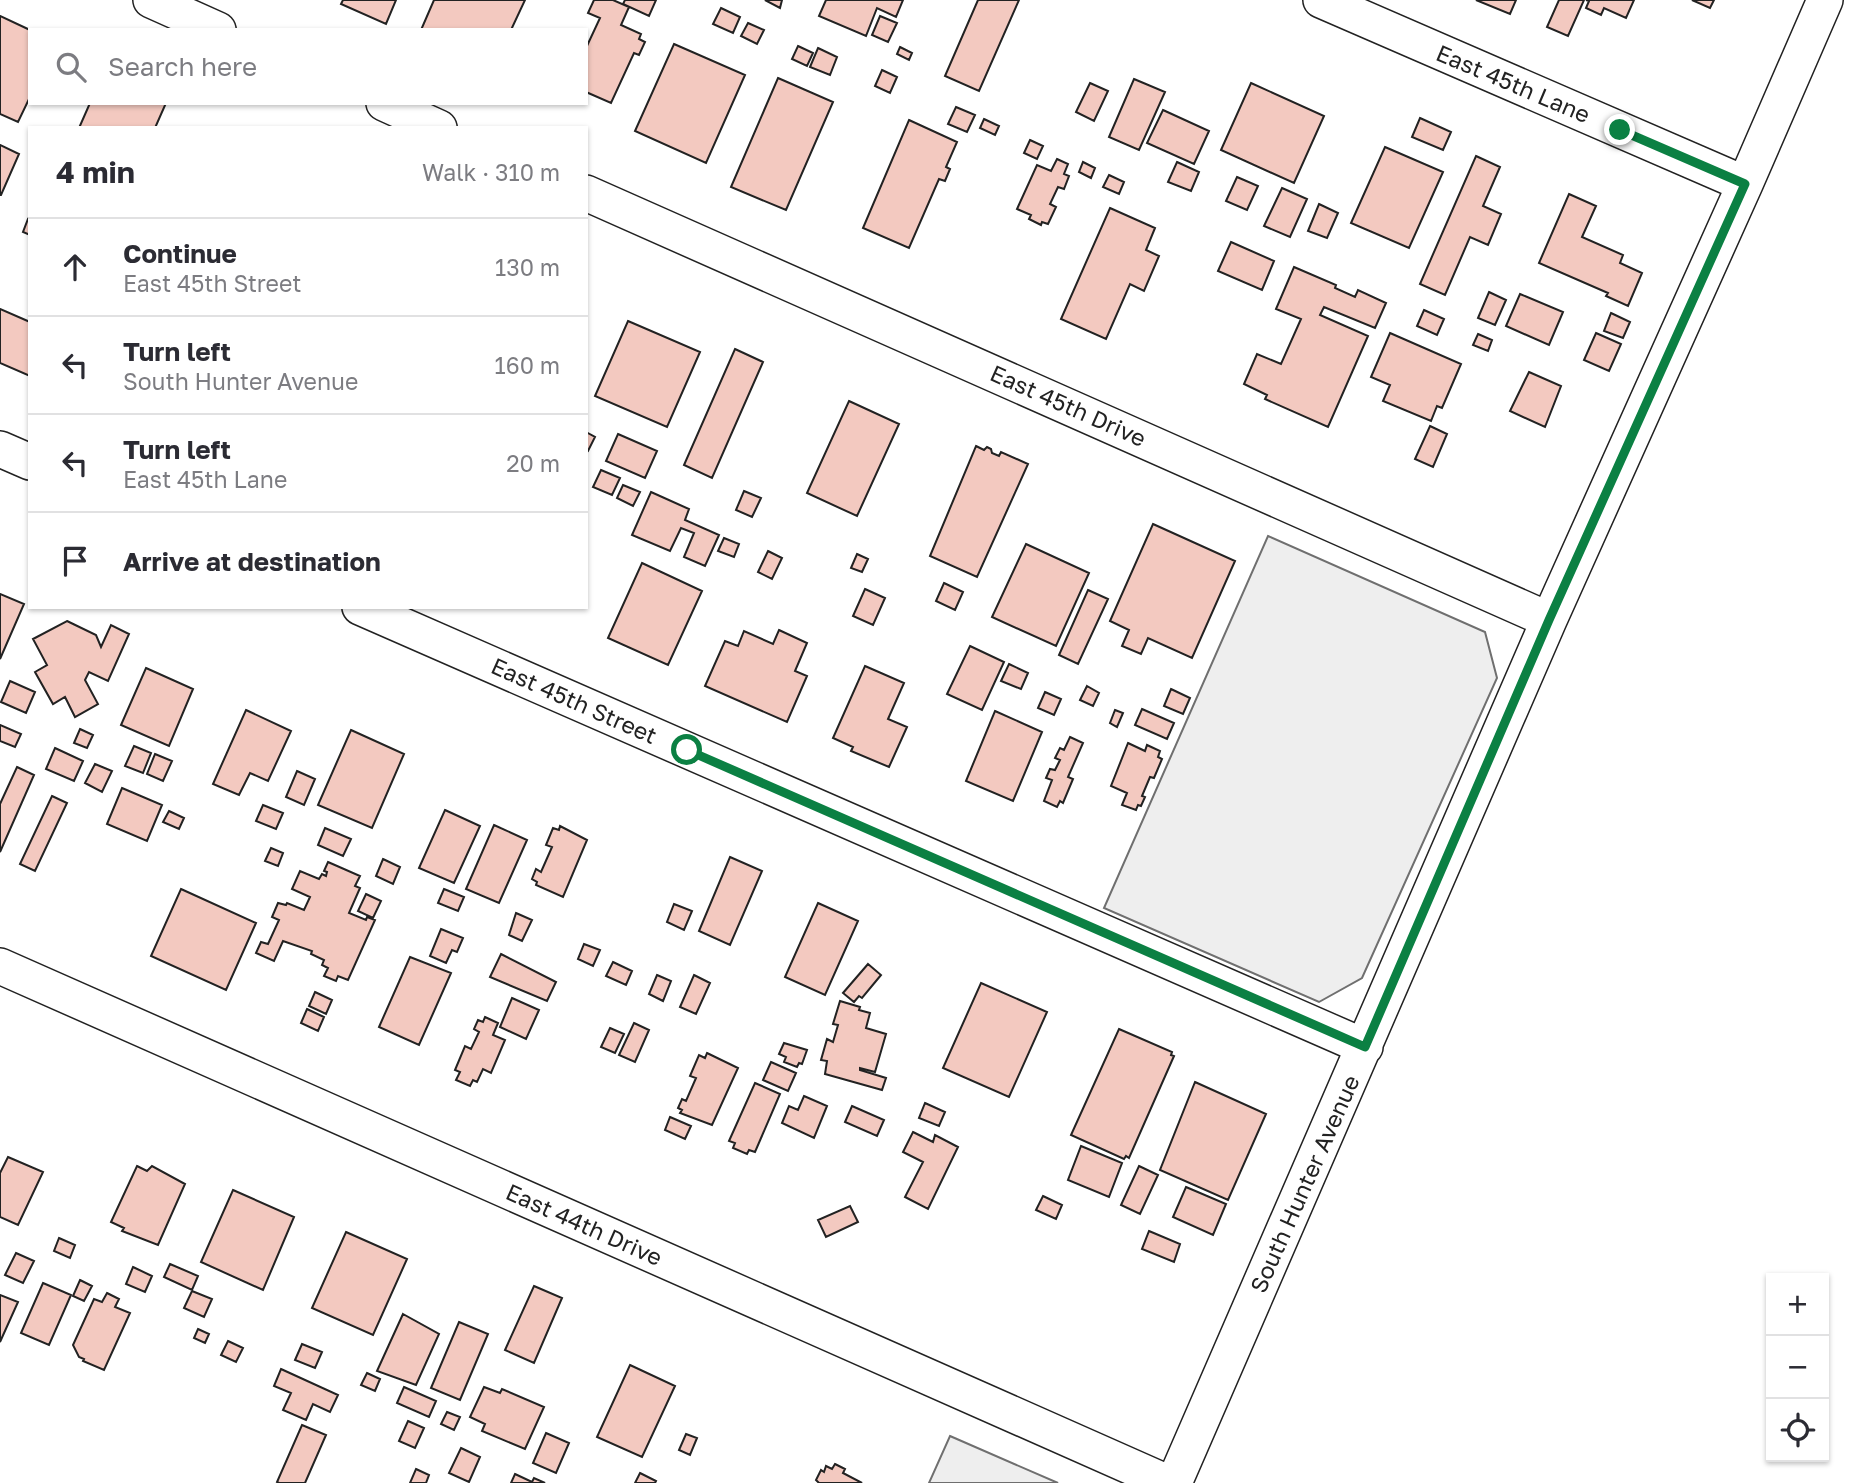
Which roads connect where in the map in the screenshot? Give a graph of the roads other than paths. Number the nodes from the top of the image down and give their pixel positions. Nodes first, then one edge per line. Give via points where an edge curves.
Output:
1 (150, 0) edge
2 (1321, 0) edge
3 (1825, 0) edge
4 (213, 28) edge
5 (388, 105) edge
6 (435, 126) edge
7 (1745, 184) junction
8 (588, 194) edge
9 (0, 449) edge
10 (28, 462) edge
11 (365, 609) edge
12 (1549, 620) junction
13 (0, 966) edge
14 (1365, 1047) junction
15 (1168, 1483) edge
16 (1174, 1483) edge

1 - 4 street
2 - 7 street, East 45th Lane
3 - 7 street, South Hunter Avenue
5 - 6 street
7 - 12 street, South Hunter Avenue
8 - 12 street, East 45th Drive
9 - 10 street
11 - 14 street, East 45th Street
12 - 14 street, South Hunter Avenue
13 - 15 street, East 44th Drive
14 - 16 street, South Hunter Avenue

